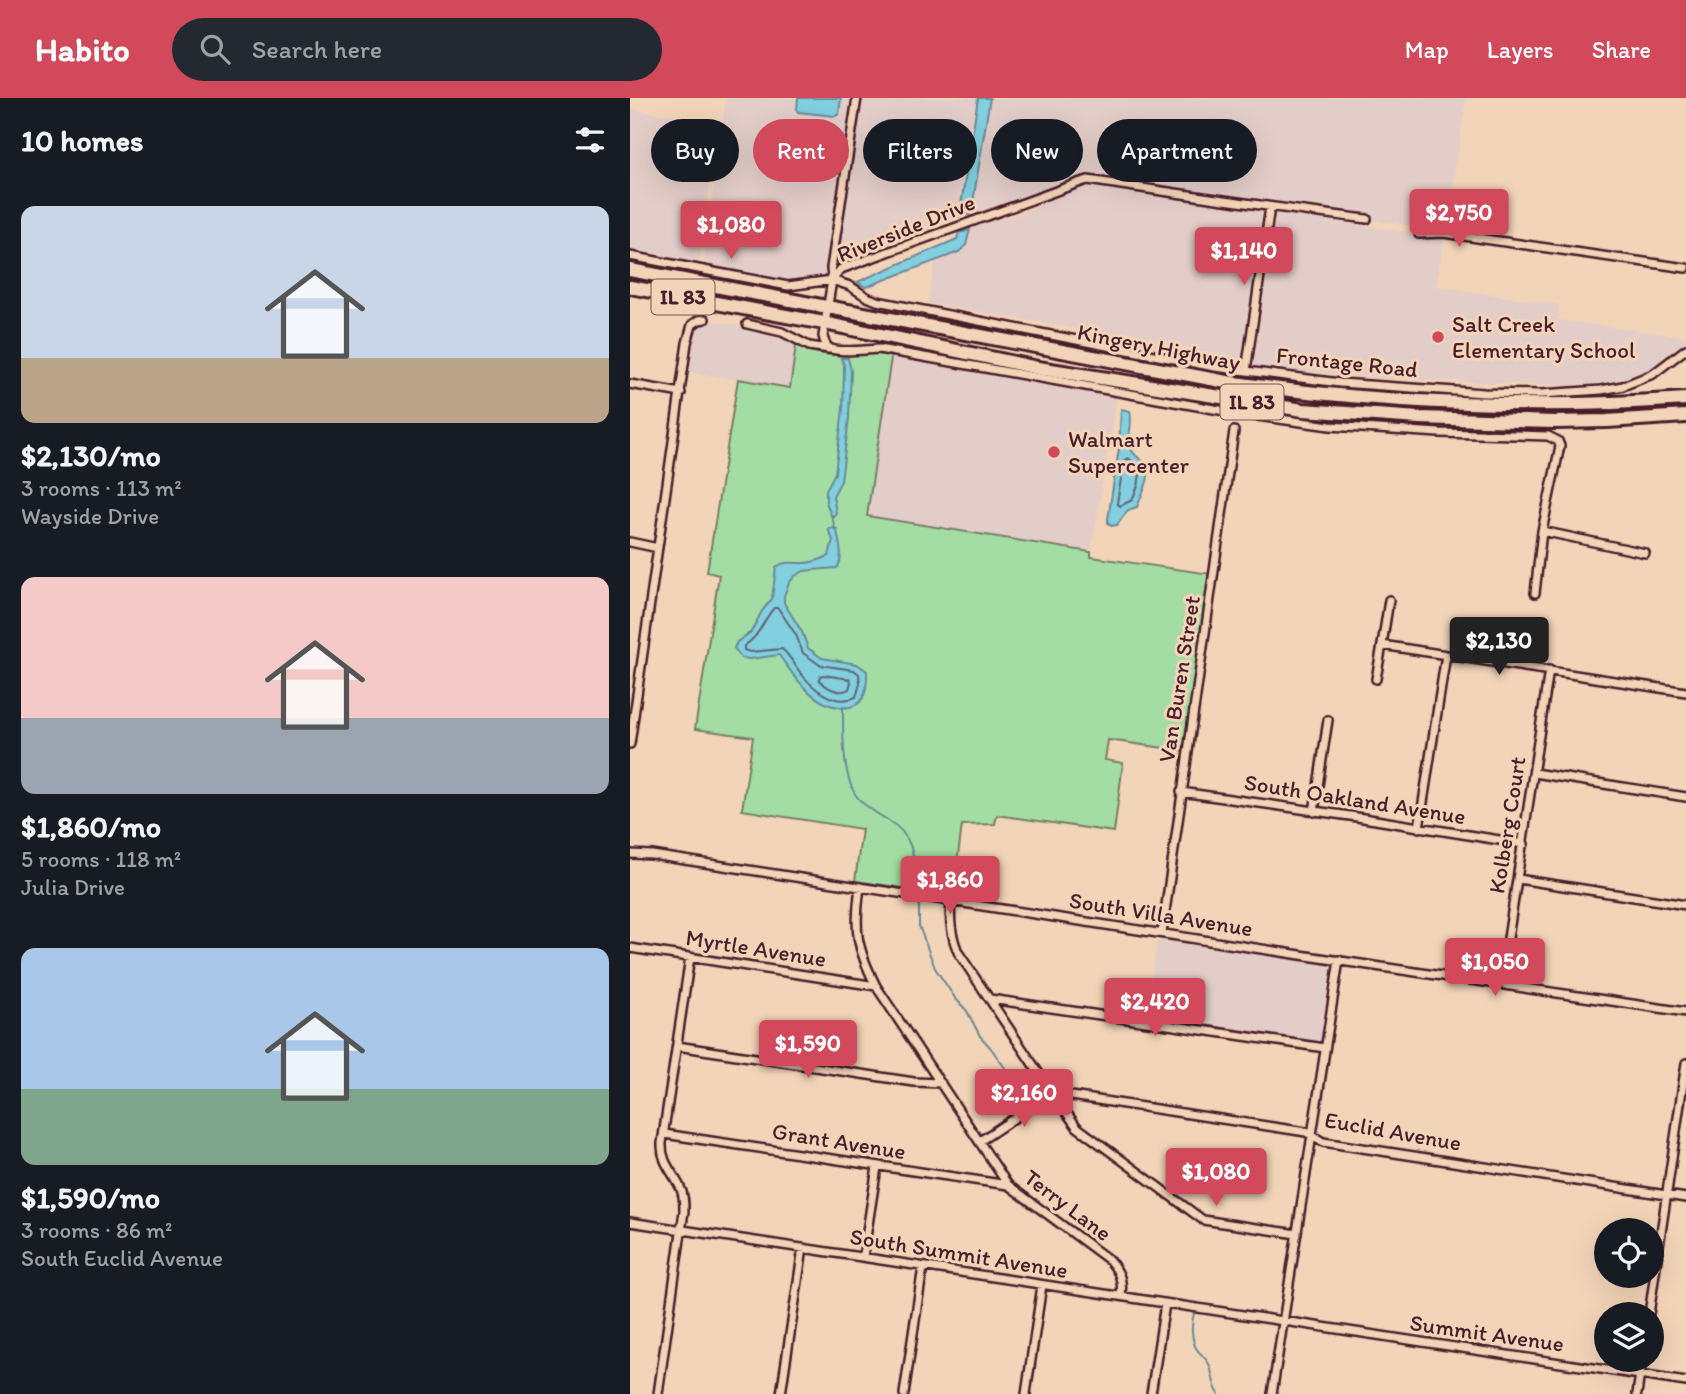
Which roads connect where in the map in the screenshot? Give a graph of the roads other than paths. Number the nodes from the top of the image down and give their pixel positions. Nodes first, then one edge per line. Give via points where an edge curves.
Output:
1 (857, 98) edge
2 (1270, 207) junction
3 (1367, 219) dead end
4 (1419, 234) dead end
5 (630, 256) edge
6 (1686, 268) edge
7 (630, 270) edge
8 (832, 280) junction
9 (630, 287) edge
10 (827, 306) junction
11 (705, 319) dead end
12 (824, 323) junction
13 (747, 324) dead end
14 (830, 349) junction
15 (1686, 349) edge
16 (1246, 371) junction
17 (630, 384) edge
18 (681, 393) junction
19 (1686, 399) edge
20 (1686, 416) edge
21 (1234, 431) dead end
22 (1542, 531) junction
23 (630, 542) edge
24 (658, 548) junction
25 (1645, 553) dead end
26 (1535, 593) dead end
27 (1390, 600) dead end
28 (1382, 645) junction
29 (1446, 655) junction
30 (1549, 670) junction
31 (1376, 679) dead end
32 (1686, 692) edge
33 (633, 700) edge
34 (1328, 720) dead end
35 (630, 744) edge
36 (1534, 773) junction
37 (1181, 792) junction
38 (1686, 797) edge
39 (1314, 812) junction
40 (1419, 828) junction
41 (1524, 844) junction
42 (630, 854) edge
43 (1518, 879) junction
44 (860, 887) junction
45 (951, 902) junction
46 (1686, 905) edge
47 (1162, 933) junction
48 (630, 948) edge
49 (690, 957) junction
50 (1339, 960) junction
51 (1501, 985) junction
52 (876, 986) junction
53 (990, 999) junction
54 (1686, 1012) edge
55 (677, 1046) junction
56 (1325, 1048) junction
57 (1686, 1063) edge
58 (941, 1083) junction
59 (1052, 1093) junction
60 (664, 1134) junction
61 (1312, 1137) junction
62 (980, 1142) junction
63 (877, 1167) junction
64 (1008, 1185) junction
65 (1667, 1195) junction
66 (1686, 1198) edge
67 (630, 1222) edge
68 (682, 1230) junction
69 (1297, 1234) junction
70 (803, 1248) junction
71 (863, 1258) junction
72 (923, 1267) junction
73 (1042, 1285) junction
74 (1121, 1296) junction
75 (1651, 1302) edge
76 (1165, 1304) junction
77 (1282, 1322) junction
78 (1640, 1372) edge
79 (1639, 1375) junction
80 (1686, 1382) edge
81 (658, 1394) edge
82 (781, 1394) edge
83 (904, 1394) edge
84 (1027, 1394) edge
85 (1151, 1394) edge
86 (1272, 1394) edge
87 (1637, 1394) edge

1 - 8 street
2 - 3 street, Riverside Drive
2 - 8 street, Riverside Drive via 1088,180 851,265
2 - 16 street
4 - 6 street via 1443,233
5 - 8 street via 788,286
7 - 10 highway, Kingery Highway / IL 83
8 - 10 street, Riverside Drive
8 - 16 street, Frontage Road via 885,303
9 - 12 highway, Kingery Highway / IL 83
10 - 12 street, Riverside Drive
10 - 19 highway, Kingery Highway / IL 83 via 1227,382 1326,395 1489,405
11 - 18 street via 692,326
12 - 14 street via 823,336
12 - 20 highway, Kingery Highway / IL 83 via 1038,368 1303,410 1554,422
13 - 14 street
14 - 22 street via 879,349 1209,409 1331,426 1548,436 1560,446
15 - 16 street, Frontage Road via 1653,374 1623,386 1541,394 1367,385
17 - 18 street
18 - 24 street
21 - 37 street, Van Buren Street
22 - 25 street
22 - 26 street
23 - 24 street
24 - 33 street
27 - 28 street
28 - 29 street
28 - 31 street
29 - 30 street
29 - 40 street
30 - 32 street
30 - 36 street, Kolberg Court
33 - 35 street
34 - 39 street
36 - 38 street
36 - 41 street, Kolberg Court
37 - 39 street, South Oakland Avenue
37 - 47 street, Van Buren Street
39 - 40 street, South Oakland Avenue
40 - 41 street, South Oakland Avenue
41 - 43 street, Kolberg Court
42 - 44 street, South Villa Avenue
43 - 46 street
43 - 51 street, Kolberg Court
44 - 45 street, South Villa Avenue
44 - 52 street, Terry Lane via 857,935
45 - 47 street, South Villa Avenue
45 - 53 street via 949,917 958,952
47 - 50 street, South Villa Avenue
48 - 49 street, Myrtle Avenue
49 - 52 street, Myrtle Avenue
49 - 55 street
50 - 51 street, South Villa Avenue
50 - 56 street
51 - 54 street, South Villa Avenue
52 - 58 street, Terry Lane
53 - 56 street
53 - 59 street
55 - 58 street
55 - 60 street
56 - 61 street
57 - 65 street
58 - 62 street, Terry Lane
59 - 61 street, Euclid Avenue via 1306,1132
59 - 62 street
59 - 69 street via 1077,1127 1203,1220
60 - 63 street, Grant Avenue
60 - 68 street via 663,1155 684,1201
61 - 65 street, Euclid Avenue
61 - 69 street
62 - 64 street, Terry Lane
63 - 64 street, Grant Avenue
63 - 71 street
64 - 74 street, Terry Lane via 1109,1260 1123,1282
65 - 66 street, Euclid Avenue
65 - 75 street
67 - 68 street, South Summit Avenue
68 - 70 street, South Summit Avenue
68 - 81 street
69 - 77 street
70 - 71 street, South Summit Avenue
70 - 82 street
71 - 72 street, South Summit Avenue
72 - 73 street, South Summit Avenue
72 - 83 street
73 - 74 street, South Summit Avenue
73 - 84 street
74 - 76 street, South Summit Avenue
76 - 77 street, South Summit Avenue
76 - 85 street
77 - 79 street, Summit Avenue
77 - 86 street
78 - 79 street
79 - 80 street, Summit Avenue
79 - 87 street

